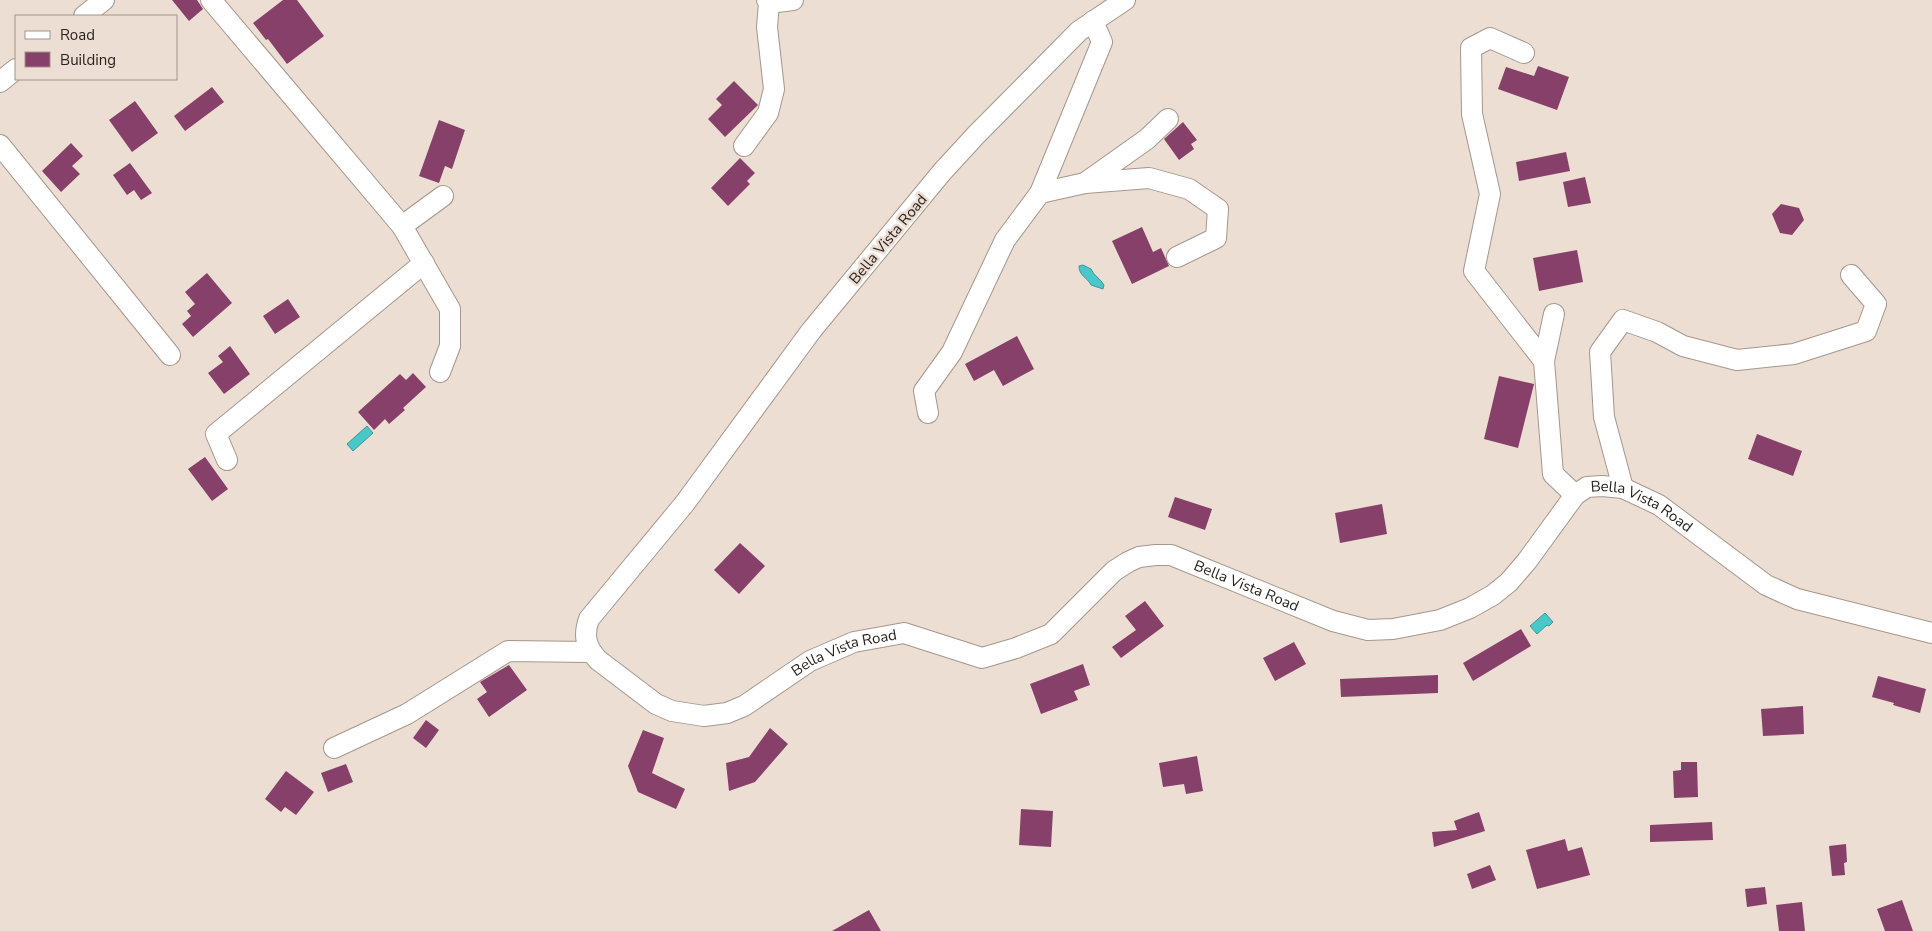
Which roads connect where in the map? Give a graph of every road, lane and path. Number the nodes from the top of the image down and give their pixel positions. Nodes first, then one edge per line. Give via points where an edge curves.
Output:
1 (104, 0) edge
2 (211, 0) edge
3 (793, 0) edge
4 (1124, 0) edge
5 (768, 2) edge
6 (85, 15) edge
7 (1093, 21) junction
8 (1524, 53) dead end
9 (15, 71) edge
10 (0, 82) edge
11 (1168, 119) dead end
12 (0, 145) edge
13 (744, 146) dead end
14 (1085, 183) junction
15 (1040, 193) junction
16 (443, 196) dead end
17 (402, 226) junction
18 (1177, 257) dead end
19 (424, 263) junction
20 (1851, 275) dead end
21 (1554, 314) dead end
22 (170, 355) dead end
23 (1544, 362) junction
24 (440, 372) dead end
25 (928, 413) dead end
26 (227, 460) dead end
27 (1623, 488) junction
28 (1575, 495) junction
29 (1932, 633) edge
30 (590, 652) junction
31 (334, 748) dead end

1 - 6 street
2 - 17 street
3 - 5 street
4 - 7 street, Bella Vista Road
5 - 13 street via 766,27 774,89 768,113
7 - 15 street via 1102,42
7 - 30 street, Bella Vista Road via 1079,31 965,147 812,331 685,503 588,619 585,630
8 - 23 street via 1490,38 1471,48 1472,114 1490,194 1474,271
9 - 10 street
11 - 14 street via 1148,139
12 - 22 street
14 - 15 street
14 - 18 street via 1149,178 1189,189 1218,209 1216,238
15 - 25 street via 1005,240 952,352 924,391
16 - 17 street
17 - 19 street
19 - 24 street via 450,309 450,346
19 - 26 street via 216,434
20 - 27 street via 1876,304 1866,331 1794,354 1737,360 1683,346 1657,332 1623,320 1600,352 1604,417
21 - 23 street
23 - 28 street via 1553,474
27 - 28 street, Bella Vista Road via 1587,486
27 - 29 street, Bella Vista Road via 1659,505 1742,568 1782,593
28 - 30 street, Bella Vista Road via 1527,561 1493,595 1440,620 1393,629 1368,630 1332,621 1171,555 1156,555 1139,557 1114,571 1051,634 1016,648 982,658 904,633 854,642 810,661 744,706 727,713 704,716 672,711 656,704
30 - 31 street via 508,651 408,714

